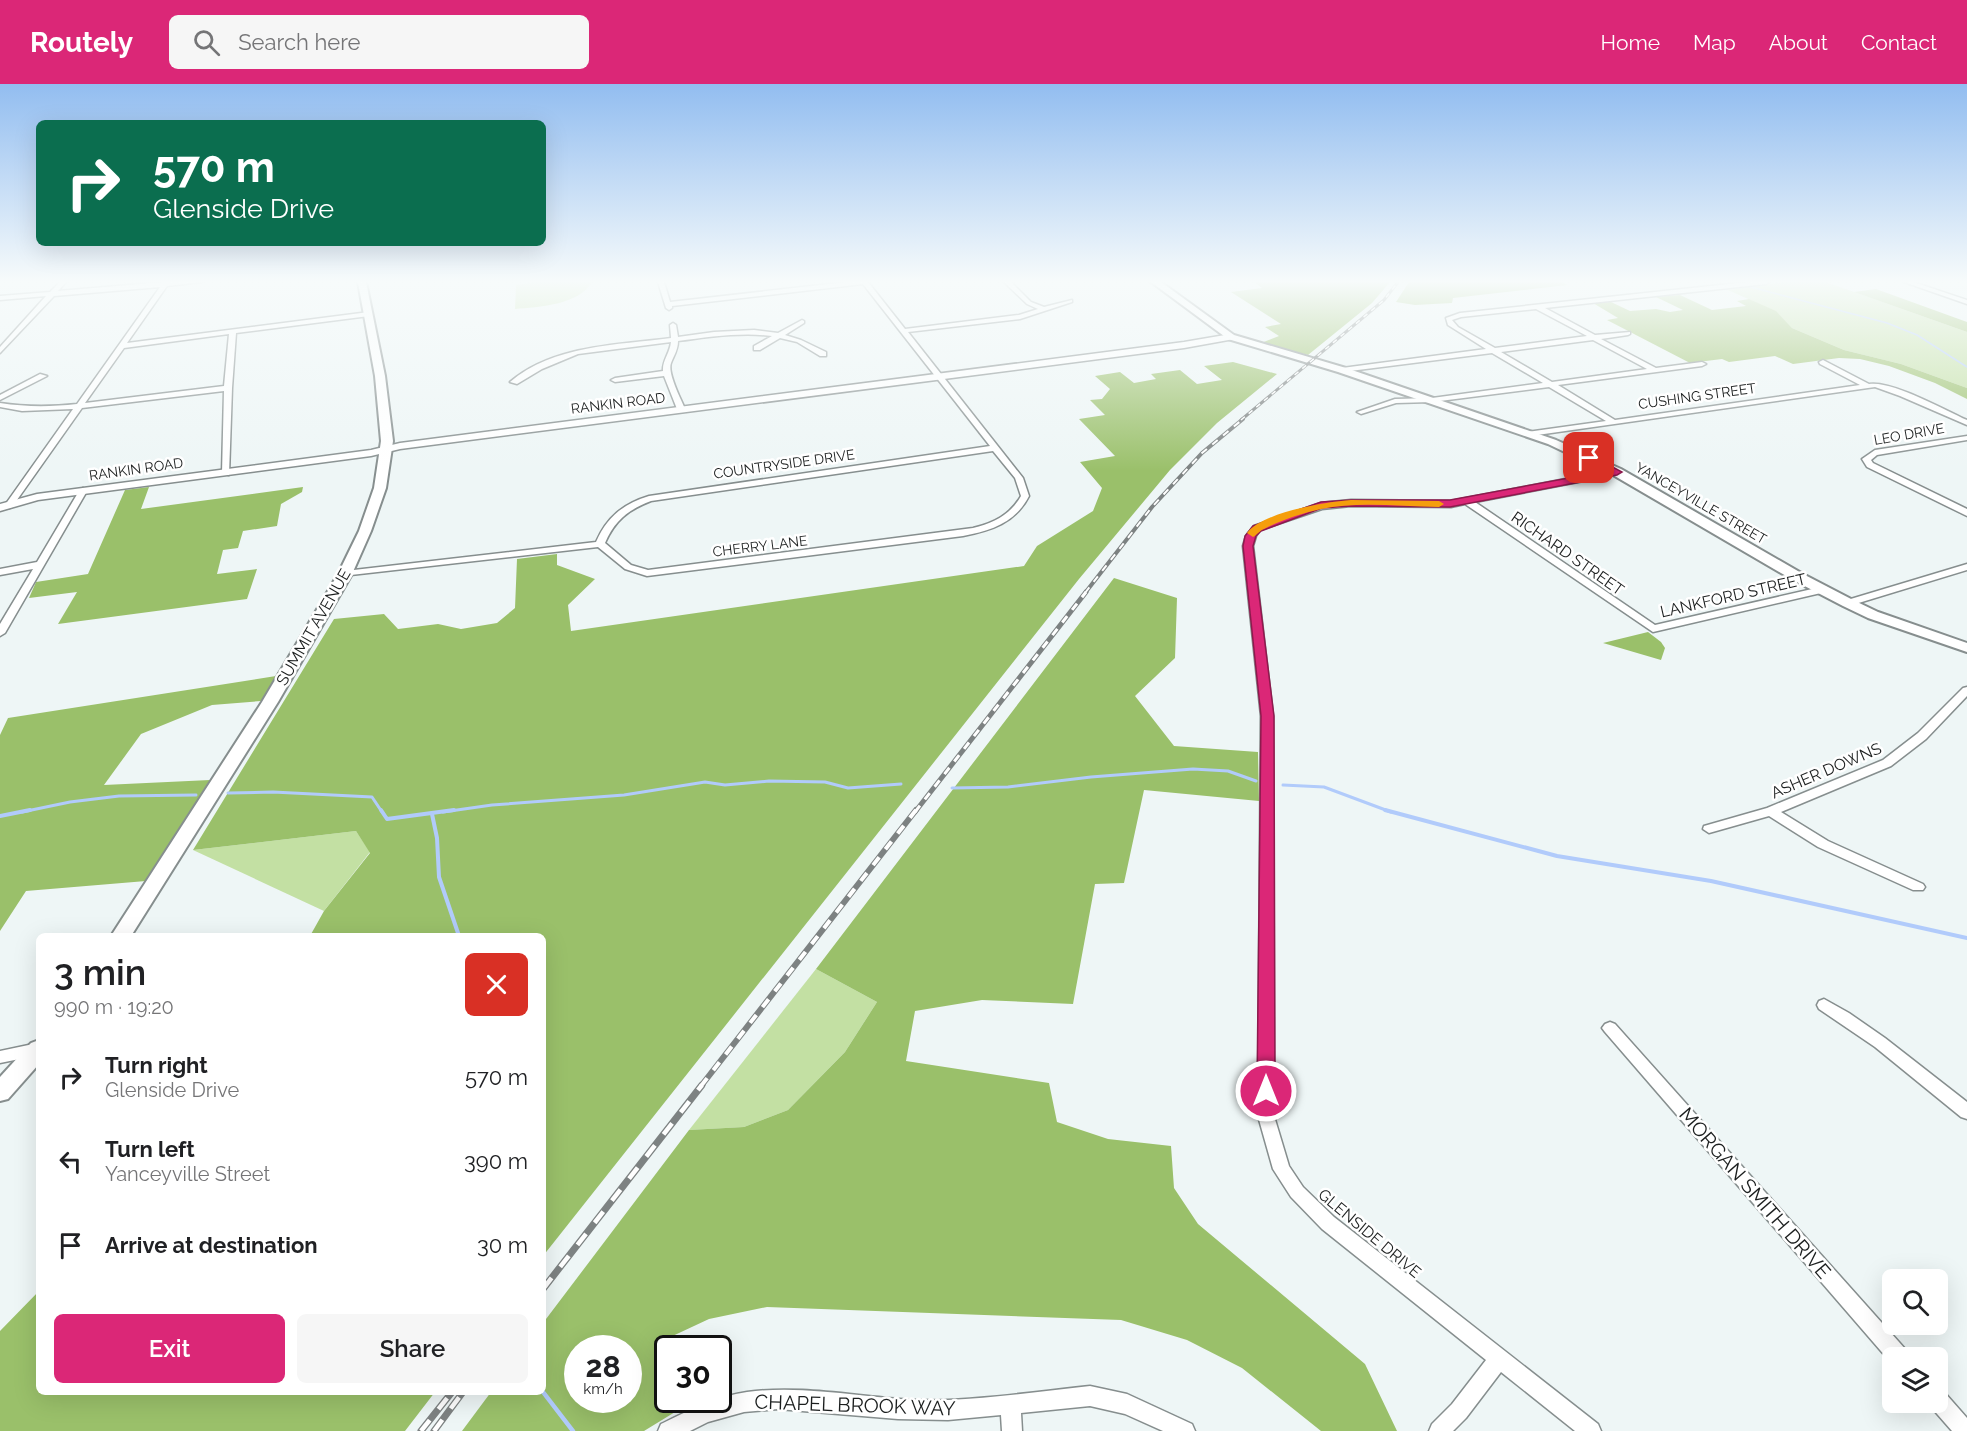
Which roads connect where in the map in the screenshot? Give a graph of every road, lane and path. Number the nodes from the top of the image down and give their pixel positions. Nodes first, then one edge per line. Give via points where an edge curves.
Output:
1 (131, 345) edge
2 (232, 345) edge
3 (374, 345) edge
4 (627, 345) edge
5 (674, 345) edge
6 (763, 345) edge
7 (806, 345) edge
8 (914, 345) edge
9 (1172, 345) edge
10 (1258, 345) edge
11 (1484, 345) edge
12 (1532, 345) edge
13 (1608, 345) edge
14 (122, 346) joint
15 (757, 348) dead end
16 (1492, 350) junction
17 (823, 354) dead end
18 (1823, 362) dead end
19 (1702, 364) dead end
20 (1342, 369) junction
21 (1654, 369) junction
22 (667, 373) junction
23 (43, 376) dead end
24 (939, 376) junction
25 (615, 380) dead end
26 (514, 382) dead end
27 (1548, 383) junction
28 (1868, 386) junction
29 (228, 388) junction
30 (0, 398) edge
31 (1432, 400) junction
32 (0, 405) edge
33 (77, 406) junction
34 (681, 409) junction
35 (1362, 412) dead end
36 (1612, 421) junction
37 (1967, 423) edge
38 (1530, 434) junction
39 (1967, 438) edge
40 (994, 447) junction
41 (387, 449) junction
42 (1617, 472) junction
43 (226, 473) junction
44 (83, 492) junction
45 (1467, 501) junction
46 (4, 506) edge
47 (1967, 513) edge
48 (600, 544) junction
49 (40, 564) junction
50 (1967, 567) edge
51 (0, 572) edge
52 (345, 574) junction
53 (1821, 590) junction
54 (1848, 603) junction
55 (1653, 629) joint
56 (0, 633) edge
57 (1967, 648) edge
58 (1967, 690) edge
59 (1771, 811) junction
60 (1709, 829) dead end
61 (1918, 886) dead end
62 (123, 933) edge
63 (1824, 1005) dead end
64 (1610, 1028) dead end
65 (36, 1050) edge
66 (36, 1052) edge
67 (0, 1057) edge
68 (0, 1092) edge
69 (1967, 1112) edge
70 (1890, 1347) edge
71 (1500, 1358) junction
72 (1011, 1404) junction
73 (1948, 1411) edge
74 (668, 1431) edge
75 (1012, 1431) edge
76 (1185, 1431) edge
77 (1439, 1431) edge
78 (1591, 1431) edge
79 (1965, 1431) edge

1 - 14 street
2 - 29 street
3 - 41 main road, SUMMIT AVENUE
4 - 26 street via 577,352
5 - 22 street via 666,365
6 - 15 street
7 - 17 street
8 - 24 street, CHERRY LANE
9 - 24 street, RANKIN ROAD
10 - 20 main road, YANCEYVILLE STREET
11 - 16 street
12 - 16 street
13 - 21 street
14 - 33 street
16 - 20 street
16 - 27 street
18 - 28 street
19 - 21 street
20 - 31 main road, YANCEYVILLE STREET
21 - 27 street
22 - 25 street
22 - 34 street
23 - 30 street
24 - 34 street, RANKIN ROAD
24 - 40 street, CHERRY LANE
27 - 31 street
27 - 36 street
28 - 36 street, CUSHING STREET
28 - 37 street via 1903,394
29 - 33 street
29 - 43 street
31 - 35 street via 1395,401
31 - 38 main road, YANCEYVILLE STREET
32 - 33 street via 30,409
33 - 46 street
34 - 41 street, RANKIN ROAD
36 - 38 street, CUSHING STREET
38 - 42 main road, YANCEYVILLE STREET
39 - 47 street, LEO DRIVE via 1875,453 1866,459 1870,465
40 - 48 street, COUNTRYSIDE DRIVE via 649,499 616,514
40 - 48 street, CHERRY LANE via 1019,478 1025,496 1011,516 981,530 647,573 628,567
41 - 43 street, RANKIN ROAD
41 - 52 main road, SUMMIT AVENUE via 380,488
42 - 45 street, GLENSIDE DRIVE
42 - 53 main road, YANCEYVILLE STREET
43 - 44 street, RANKIN ROAD
44 - 46 street, RANKIN ROAD via 37,497
44 - 49 street
45 - 55 street, RICHARD STREET
45 - 71 street, GLENSIDE DRIVE via 1321,506 1257,528 1251,536 1248,546 1268,716 1266,1116 1281,1169 1297,1192 1328,1223
48 - 52 street
49 - 51 street
49 - 56 street
50 - 54 street
52 - 62 main road, SUMMIT AVENUE via 270,702
53 - 54 main road, YANCEYVILLE STREET
53 - 55 street, LANKFORD STREET
54 - 57 main road, YANCEYVILLE STREET
58 - 59 street, ASHER DOWNS via 1922,736 1887,763
59 - 60 street, ASHER DOWNS
59 - 61 street via 1823,844
63 - 69 street via 1896,1053
64 - 70 street, MORGAN SMITH DRIVE
65 - 67 street
66 - 68 main road
71 - 77 street
71 - 78 street, GLENSIDE DRIVE
72 - 74 street, CHAPEL BROOK WAY via 948,1410 898,1409 778,1399 744,1402 705,1413
72 - 75 street
72 - 76 street, CHAPEL BROOK WAY via 1090,1396 1127,1404
73 - 79 street

